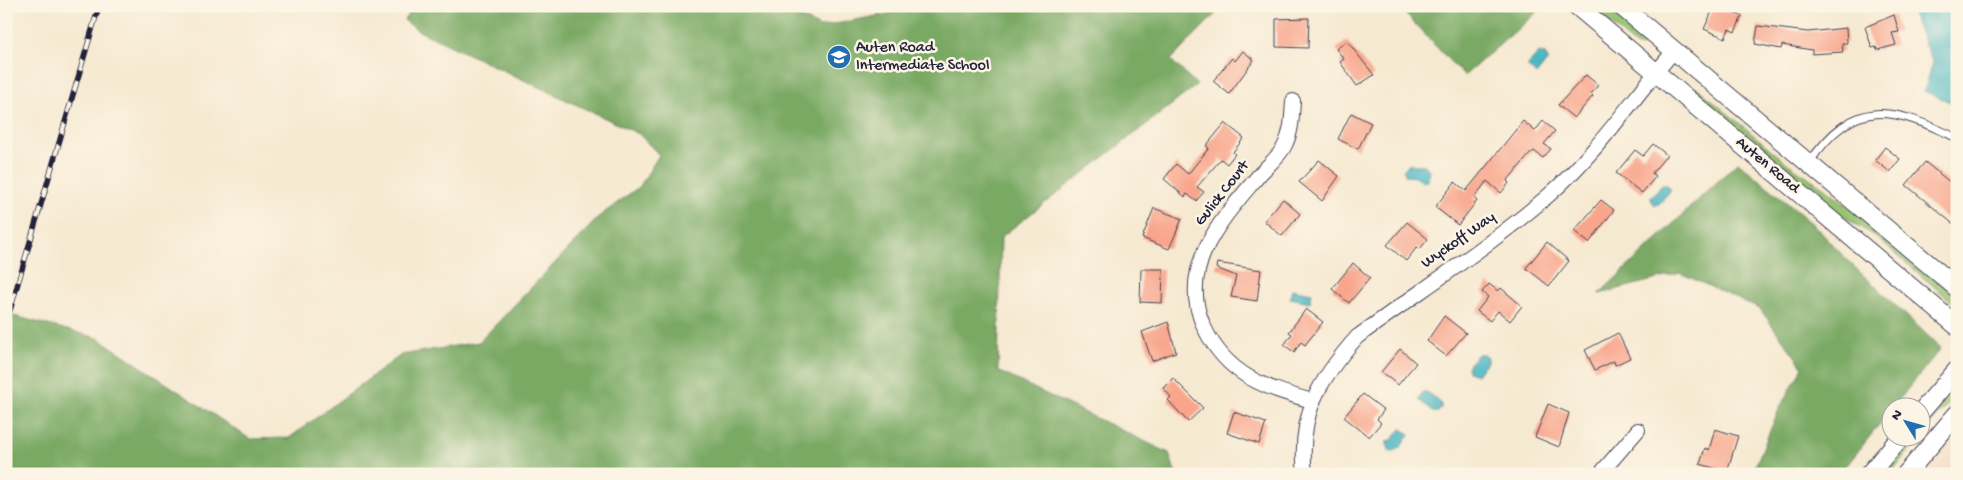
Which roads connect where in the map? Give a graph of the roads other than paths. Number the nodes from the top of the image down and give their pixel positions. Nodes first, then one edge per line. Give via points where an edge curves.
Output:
1 (838, 6) edge
2 (855, 6) edge
3 (1577, 6) edge
4 (1621, 6) edge
5 (1674, 51) junction
6 (1656, 73) junction
7 (1293, 101) dead end
8 (1957, 138) edge
9 (1808, 164) junction
10 (1957, 288) edge
11 (1957, 326) edge
12 (1957, 370) edge
13 (1312, 401) junction
14 (1930, 401) edge
15 (1957, 414) edge
16 (1638, 430) dead end
17 (1891, 448) edge
18 (1305, 474) edge
19 (1600, 474) edge
20 (1869, 474) edge
21 (1906, 474) edge

1 - 2 lane
3 - 6 street, Auten Road
4 - 5 street, Auten Road
5 - 6 street, Wyckoff Way
5 - 9 street, Auten Road
6 - 11 street, Auten Road
6 - 13 street, Wyckoff Way via 1550,194 1357,337 1338,358
7 - 13 street, Gulick Court via 1292,124 1284,146 1226,214 1202,253 1197,274 1197,300 1202,323 1210,339 1231,366 1259,383
8 - 9 lane via 1918,120 1891,114 1870,114 1848,121 1822,144
9 - 10 street, Auten Road
12 - 14 street
13 - 18 street, Wyckoff Way via 1304,449
15 - 21 street
16 - 19 street
17 - 20 street

